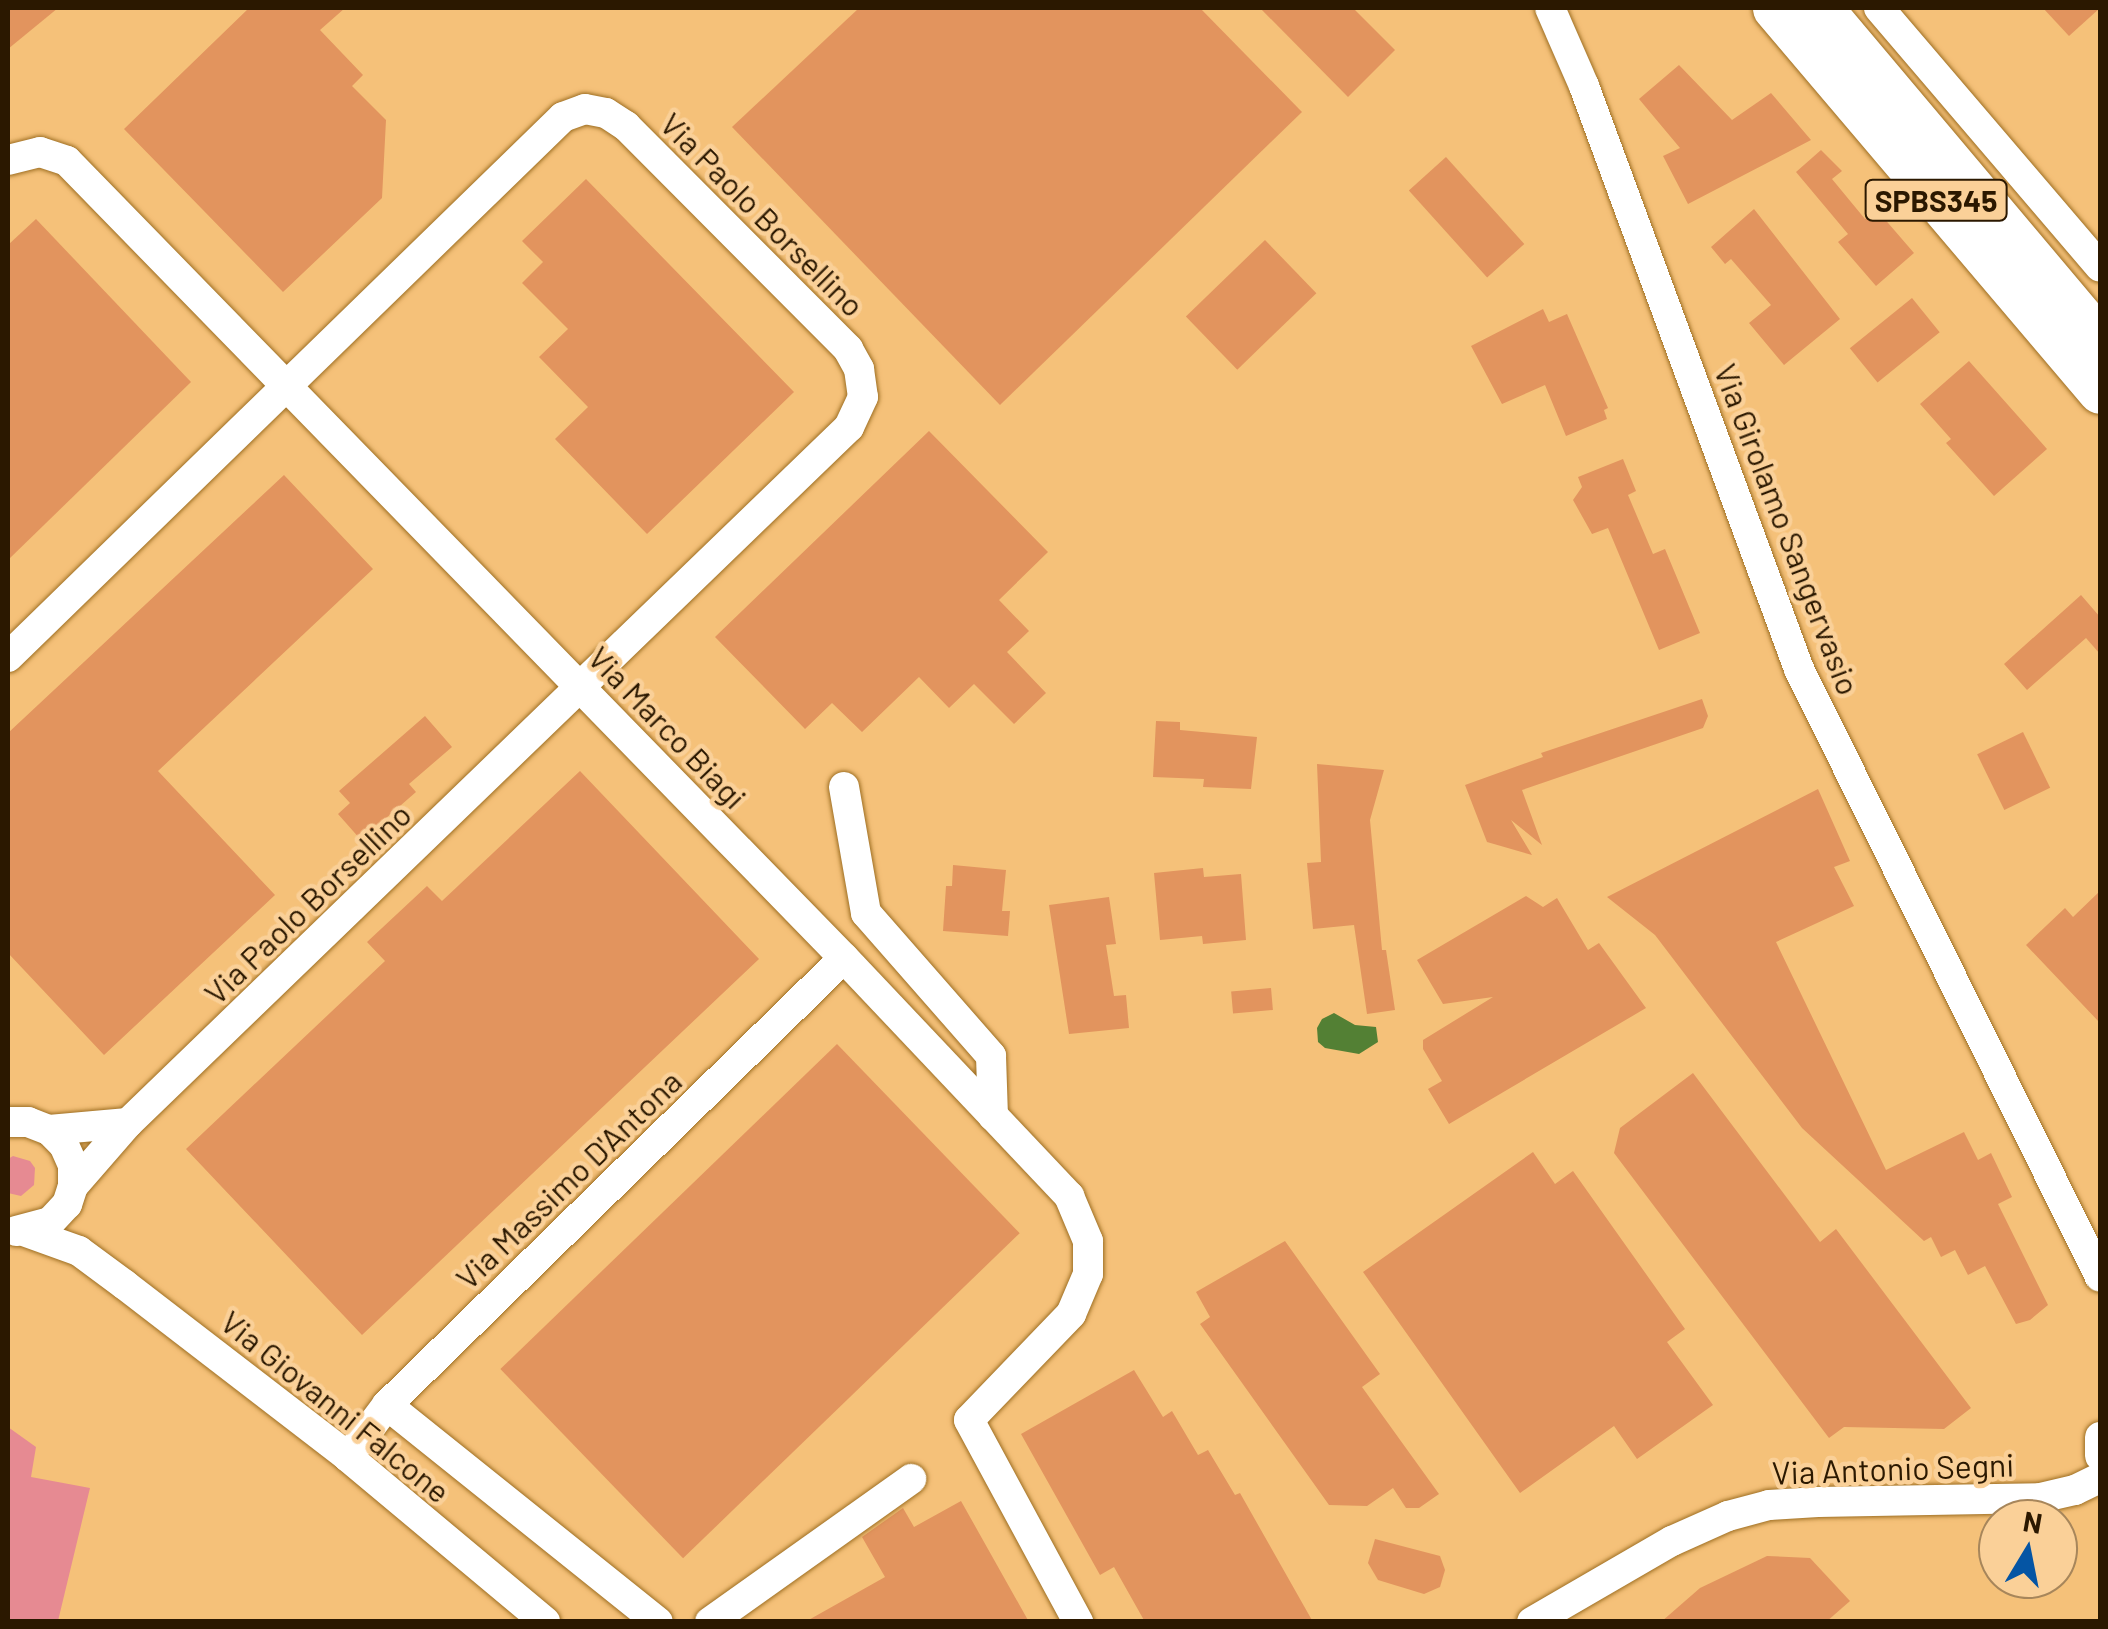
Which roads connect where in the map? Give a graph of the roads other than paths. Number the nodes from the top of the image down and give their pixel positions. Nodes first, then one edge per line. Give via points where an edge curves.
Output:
1 (1550, 8) edge
2 (1775, 8) edge
3 (1820, 8) edge
4 (1888, 17) edge
5 (1859, 58) junction
6 (8, 160) edge
7 (2100, 267) edge
8 (2100, 340) edge
9 (286, 384) junction
10 (2100, 391) edge
11 (8, 657) edge
12 (580, 688) junction
13 (844, 786) dead end
14 (844, 958) junction
15 (993, 1116) junction
16 (8, 1122) edge
17 (128, 1124) junction
18 (49, 1130) junction
19 (70, 1195) junction
20 (17, 1231) edge
21 (79, 1251) junction
22 (2100, 1277) edge
23 (387, 1405) junction
24 (2100, 1437) edge
25 (2100, 1456) edge
26 (348, 1457) junction
27 (911, 1478) dead end
28 (2100, 1478) edge
29 (545, 1622) edge
30 (658, 1622) edge
31 (710, 1622) edge
32 (1078, 1622) edge
33 (1532, 1622) edge

1 - 22 street, Via Girolamo Sangervasio via 1799,669
2 - 10 main road, SPBS345
3 - 5 main road, SPBS345
4 - 5 street
4 - 7 street
5 - 8 main road, SPBS345
6 - 9 street, Via Marco Biagi via 40,152 67,160
9 - 11 street, Via Paolo Borsellino
9 - 12 street, Via Marco Biagi
9 - 12 street, Via Paolo Borsellino via 563,117 585,109 626,126 848,349 863,397 849,427
12 - 14 street, Via Marco Biagi
12 - 17 street, Via Paolo Borsellino
13 - 15 street via 866,913 992,1056
14 - 15 street, Via Marco Biagi
14 - 23 street, Via Massimo D'Antona
15 - 32 street, Via Marco Biagi via 1069,1196 1088,1240 1088,1274 1071,1314 969,1420
16 - 18 street
17 - 18 street
17 - 19 street, Via Paolo Borsellino
18 - 19 street via 72,1165
19 - 20 street, Via Giovanni Falcone via 50,1222
19 - 21 street via 70,1230
20 - 21 street, Via Giovanni Falcone
21 - 26 street, Via Giovanni Falcone
23 - 26 street, Via Massimo D'Antona
23 - 30 street
24 - 25 street
26 - 29 street, Via Giovanni Falcone
27 - 31 street
28 - 33 street, Via Antonio Segni via 2040,1498 1818,1502 1742,1512 1672,1541

